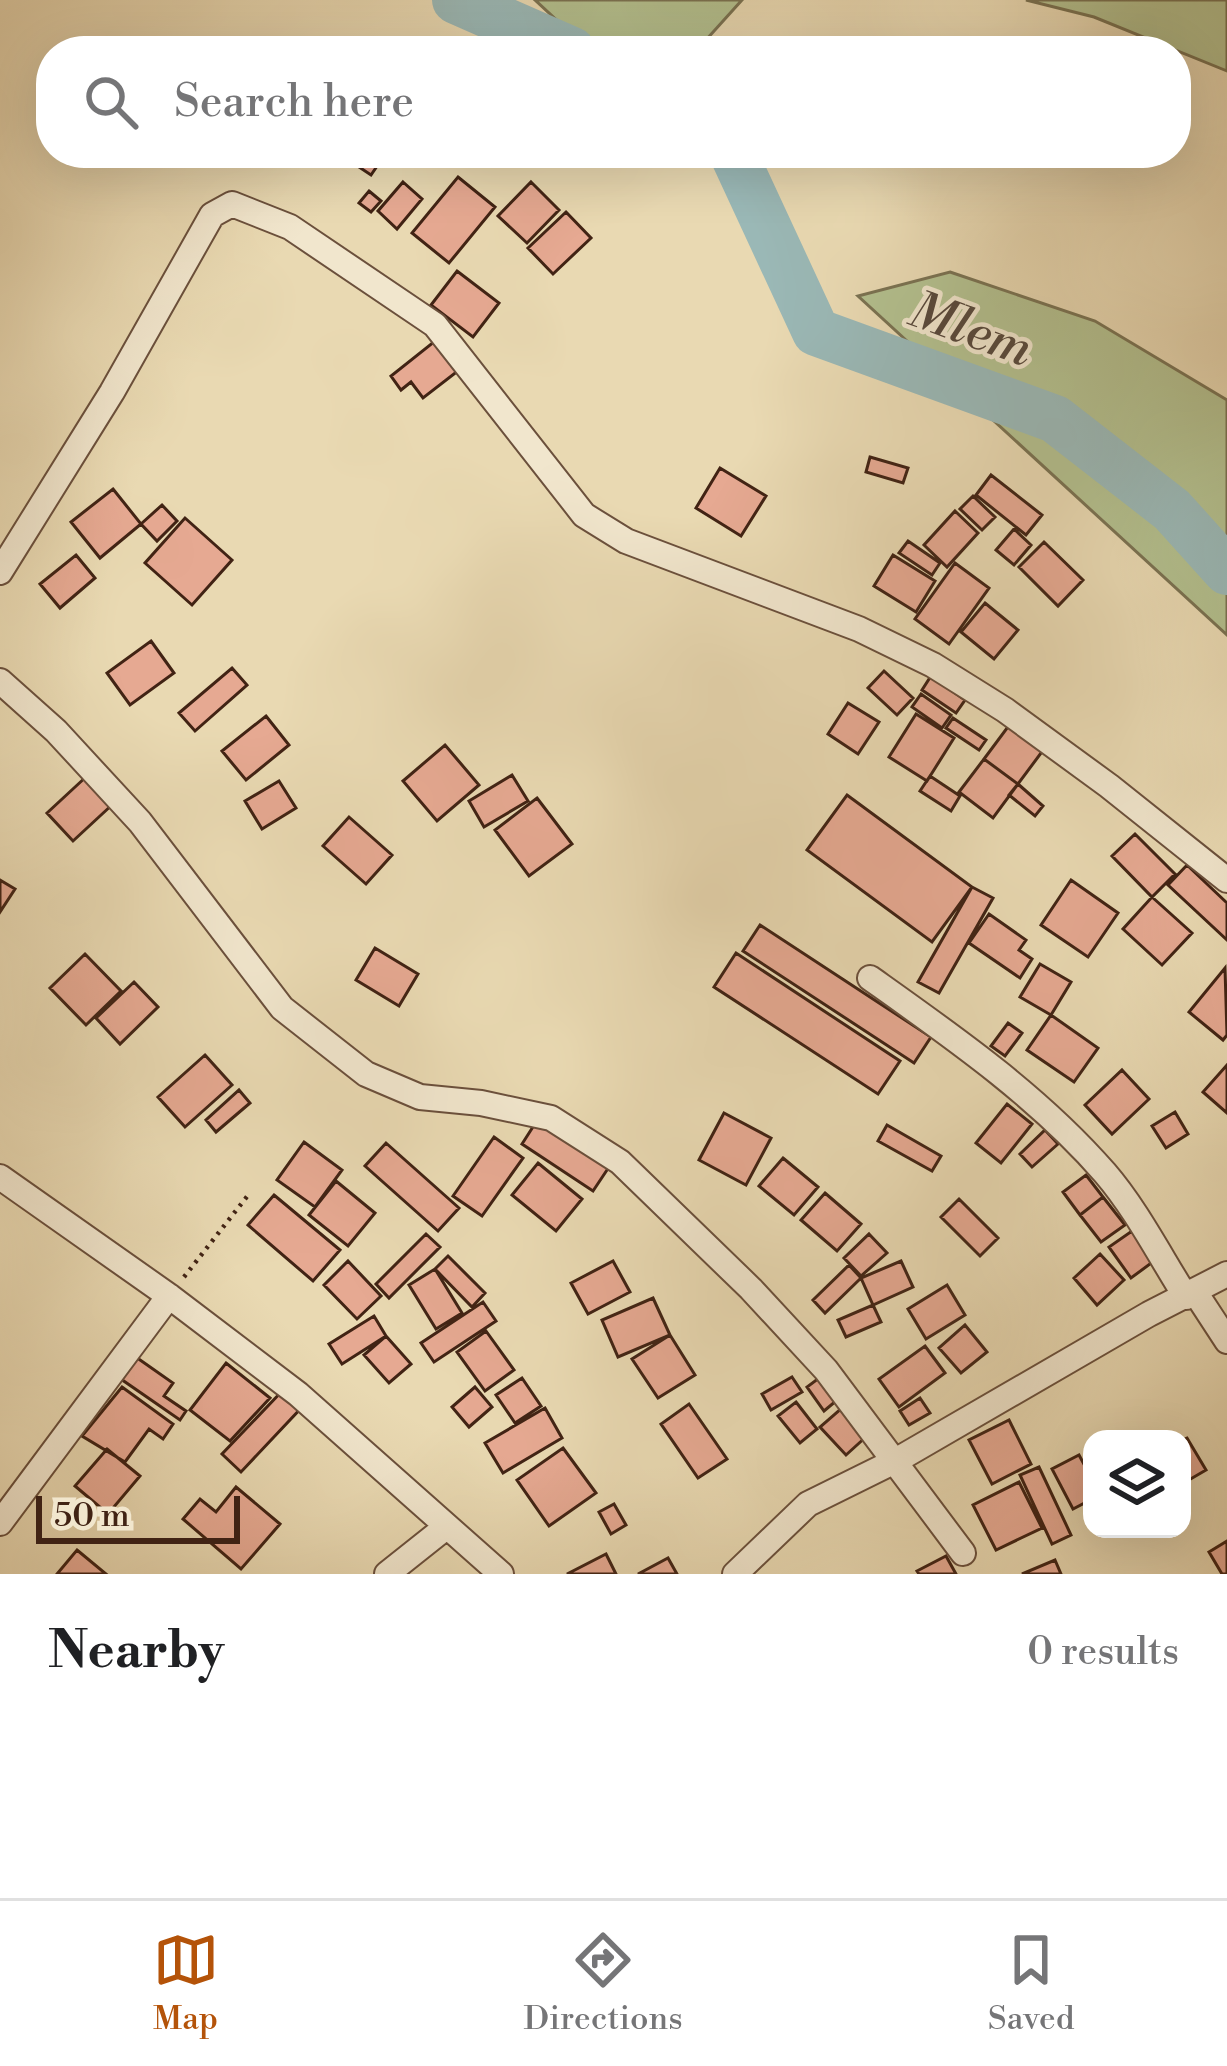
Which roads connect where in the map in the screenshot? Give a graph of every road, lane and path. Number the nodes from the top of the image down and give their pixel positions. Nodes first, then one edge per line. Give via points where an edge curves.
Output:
1 (0, 572) edge
2 (0, 681) edge
3 (1227, 880) edge
4 (870, 979) dead end
5 (0, 1177) edge
6 (249, 1194) dead end
7 (1227, 1274) edge
8 (1190, 1294) junction
9 (170, 1296) junction
10 (1227, 1342) edge
11 (897, 1460) junction
12 (0, 1523) edge
13 (446, 1527) junction
14 (963, 1552) dead end
15 (387, 1574) edge
16 (501, 1574) edge
17 (735, 1574) edge

1 - 3 street via 212,215 232,204 290,227 435,325 584,515 626,541 860,629 933,665 1109,786
2 - 11 street via 140,822 282,1008 366,1074 420,1097 551,1118 620,1162 751,1289
4 - 8 street via 1045,1112 1108,1175
5 - 9 street
6 - 9 path
7 - 8 street
8 - 10 street
8 - 11 street
9 - 12 street
9 - 13 street via 298,1394
11 - 14 street
11 - 17 street via 808,1504
13 - 15 street
13 - 16 street

